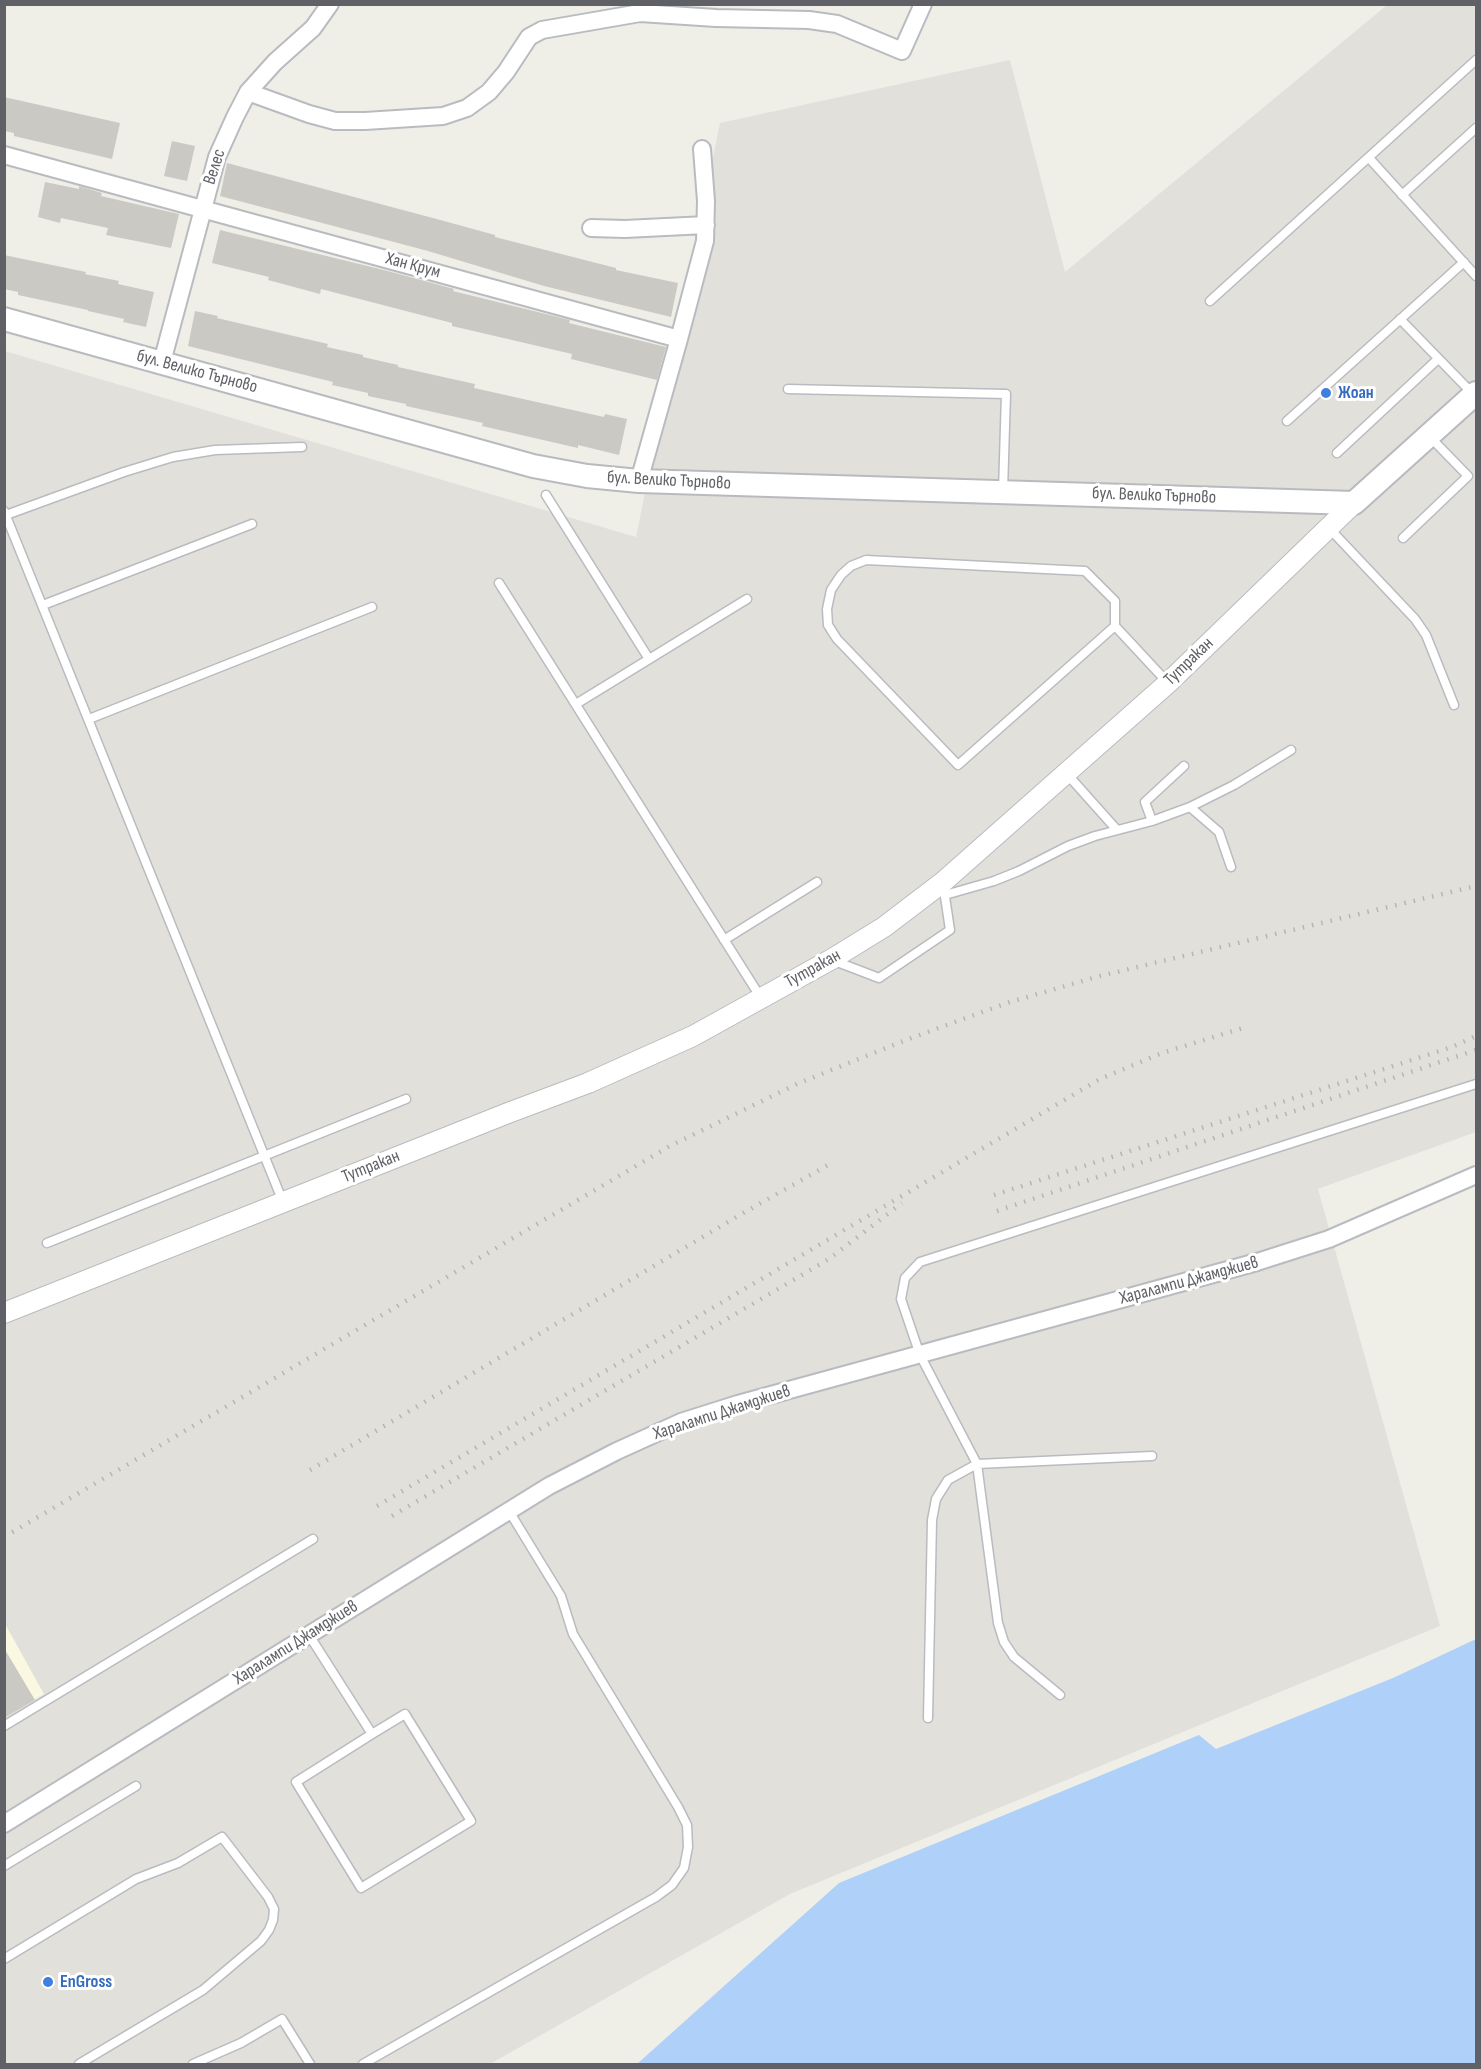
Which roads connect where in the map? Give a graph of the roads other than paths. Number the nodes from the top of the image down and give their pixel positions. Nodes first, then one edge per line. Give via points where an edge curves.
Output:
1 (330, 4) edge
2 (923, 4) edge
3 (1476, 60) edge
4 (248, 92) junction
5 (1476, 128) edge
6 (702, 149) dead end
7 (4, 155) edge
8 (1369, 158) junction
9 (1402, 195) junction
10 (202, 208) junction
11 (706, 225) junction
12 (591, 228) dead end
13 (1464, 262) junction
14 (1476, 276) edge
15 (1210, 301) dead end
16 (4, 319) edge
17 (1400, 319) junction
18 (679, 339) junction
19 (1438, 359) junction
20 (162, 362) junction
21 (788, 389) dead end
22 (1475, 394) edge
23 (1287, 420) dead end
24 (1430, 436) junction
25 (302, 447) dead end
26 (1337, 453) dead end
27 (639, 481) junction
28 (1003, 491) junction
29 (546, 495) dead end
30 (1354, 503) junction
31 (5, 513) edge
32 (252, 524) dead end
33 (1328, 527) junction
34 (1403, 538) dead end
35 (499, 583) dead end
36 (747, 599) dead end
37 (43, 605) junction
38 (372, 607) dead end
39 (1115, 626) junction
40 (649, 659) junction
41 (1168, 683) junction
42 (576, 704) junction
43 (1454, 705) dead end
44 (89, 719) junction
45 (1291, 750) dead end
46 (1184, 766) dead end
47 (1067, 773) junction
48 (1190, 807) junction
49 (1152, 821) junction
50 (1118, 830) junction
51 (1231, 867) dead end
52 (817, 882) dead end
53 (944, 889) junction
54 (724, 940) junction
55 (832, 959) junction
56 (761, 998) junction
57 (1476, 1084) edge
58 (406, 1099) dead end
59 (264, 1156) junction
60 (1476, 1175) edge
61 (283, 1202) junction
62 (47, 1243) dead end
63 (4, 1313) edge
64 (920, 1355) junction
65 (1152, 1456) dead end
66 (977, 1464) junction
67 (509, 1511) junction
68 (313, 1539) dead end
69 (309, 1635) junction
70 (1059, 1695) dead end
71 (928, 1718) dead end
72 (4, 1726) edge
73 (372, 1734) junction
74 (136, 1786) dead end
75 (4, 1824) edge
76 (4, 1866) edge
77 (4, 1959) edge
78 (79, 2064) edge
79 (193, 2064) edge
80 (310, 2064) edge
81 (363, 2064) edge

1 - 4 street, Велес via 313,28
2 - 4 street via 902,51 837,24 809,20 640,13 542,30 529,37 489,92 467,108 443,116 335,121
3 - 8 lane
4 - 10 street, Велес via 217,157
5 - 9 lane
6 - 11 street
7 - 10 street, Хан Крум
8 - 9 lane
8 - 15 lane
9 - 13 lane
10 - 18 street, Хан Крум
10 - 20 street, Велес
11 - 12 street
11 - 18 street
13 - 14 lane
13 - 17 lane
16 - 20 main road, бул. Велико Търново
17 - 19 lane
17 - 23 lane
18 - 27 street
19 - 22 lane
19 - 26 lane
20 - 27 main road, бул. Велико Търново via 533,465
21 - 28 lane via 1006,394
22 - 24 main road, Тутракан
24 - 30 main road, Тутракан
24 - 34 lane via 1467,477
25 - 31 lane via 215,450 173,458
27 - 28 main road, бул. Велико Търново
28 - 30 main road, бул. Велико Търново
29 - 40 lane
30 - 33 street, Тутракан
31 - 37 lane
32 - 37 lane
33 - 41 street, Тутракан
33 - 43 lane via 1415,619 1426,635
35 - 42 lane
36 - 40 lane
37 - 44 lane
38 - 44 lane
39 - 39 lane via 958,765 837,639 828,625 827,609 831,590 841,575 866,560 1086,571 1115,601
39 - 41 lane
40 - 42 lane
41 - 47 street, Тутракан
42 - 54 lane
44 - 59 lane
45 - 48 lane
46 - 49 lane via 1144,802
47 - 50 lane
47 - 53 street, Тутракан via 1005,826
48 - 49 lane
48 - 51 lane via 1219,832
49 - 50 lane
50 - 53 lane via 1068,846 994,881
52 - 54 lane
53 - 55 street, Тутракан
53 - 55 lane via 950,930 879,978
54 - 56 lane
55 - 56 street, Тутракан
56 - 61 street, Тутракан via 693,1036 588,1083
57 - 64 lane via 920,1262 905,1278 901,1299
58 - 59 lane
59 - 61 lane
59 - 62 lane
60 - 64 street, Харалампи Джамджиев via 1329,1239
61 - 63 street, Тутракан
64 - 66 lane
64 - 67 street, Харалампи Джамджиев via 681,1422 549,1486
65 - 66 lane
66 - 70 lane via 998,1623 1004,1642 1014,1657
66 - 71 lane via 948,1480 936,1499 932,1520
67 - 69 street, Харалампи Джамджиев
67 - 81 lane via 561,1596 573,1634 678,1807 687,1826 684,1868 672,1885 656,1897
68 - 72 lane
69 - 73 lane
69 - 75 street, Харалампи Джамджиев
73 - 73 lane via 405,1714 471,1821 361,1888 296,1782
74 - 76 lane
77 - 78 lane via 136,1879 178,1863 222,1837 268,1897 274,1909 273,1920 261,1941 202,1990
79 - 80 lane via 282,2019

